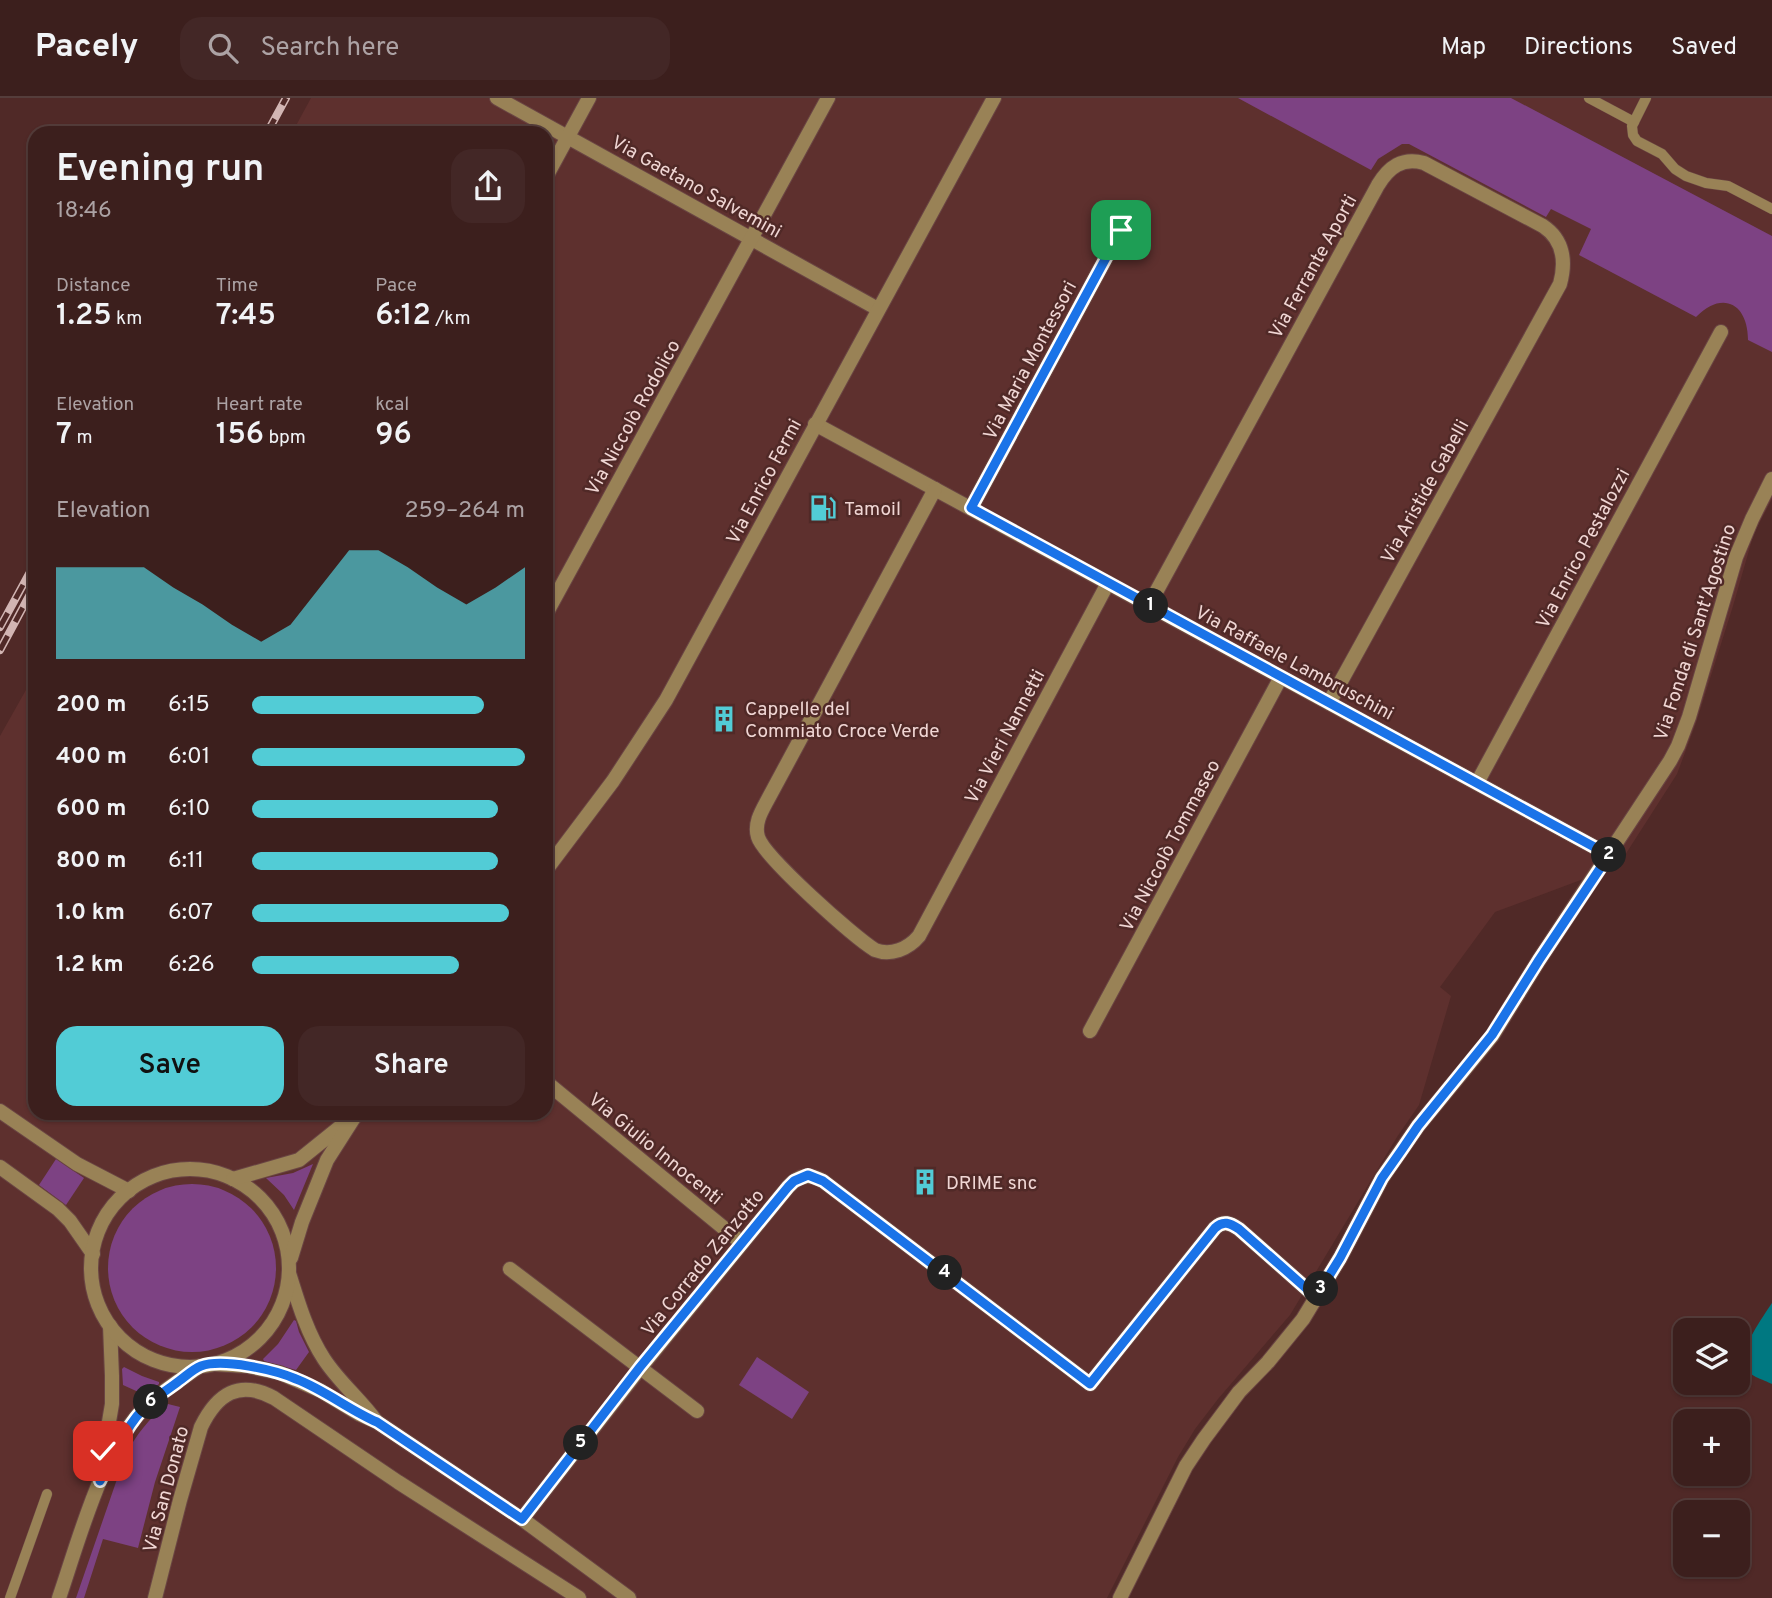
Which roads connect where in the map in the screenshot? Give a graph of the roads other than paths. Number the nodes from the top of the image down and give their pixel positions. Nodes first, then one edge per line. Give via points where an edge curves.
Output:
1 (497, 98) edge
2 (589, 98) edge
3 (828, 98) edge
4 (994, 98) edge
5 (1589, 98) edge
6 (1646, 98) edge
7 (1634, 122) junction
8 (549, 126) edge
9 (553, 128) edge
10 (568, 136) junction
11 (553, 164) edge
12 (1772, 209) edge
13 (1121, 230) dead end
14 (751, 239) junction
15 (1553, 298) joint
16 (878, 309) junction
17 (1721, 332) dead end
18 (815, 424) junction
19 (1772, 479) edge
20 (935, 489) junction
21 (971, 508) junction
22 (1108, 583) junction
23 (553, 601) edge
24 (1149, 605) junction
25 (1281, 677) junction
26 (1329, 703) junction
27 (1477, 783) junction
28 (1609, 855) junction
29 (553, 861) edge
30 (1090, 1031) dead end
31 (553, 1088) edge
32 (0, 1111) edge
33 (348, 1120) edge
34 (353, 1120) edge
35 (0, 1167) edge
36 (233, 1179) junction
37 (129, 1191) junction
38 (742, 1242) junction
39 (93, 1254) junction
40 (510, 1269) dead end
41 (289, 1270) junction
42 (1316, 1297) junction
43 (110, 1325) junction
44 (207, 1365) junction
45 (640, 1367) junction
46 (697, 1411) dead end
47 (377, 1422) junction
48 (100, 1481) junction
49 (47, 1494) dead end
50 (522, 1519) junction
51 (617, 1593) edge
52 (10, 1598) edge
53 (59, 1598) edge
54 (155, 1598) edge
55 (579, 1598) edge
56 (629, 1598) edge
57 (1120, 1598) edge

1 - 8 street, Via Gaetano Salvemini
2 - 10 street
3 - 14 street, Via Niccolò Rodolico
4 - 16 street, Via Enrico Fermi
5 - 7 lane
6 - 7 lane
7 - 12 lane via 1637,141 1662,154 1686,176 1728,186
9 - 10 street, Via Gaetano Salvemini
10 - 11 street
10 - 14 street, Via Gaetano Salvemini
13 - 21 street, Via Maria Montessori
14 - 16 street, Via Gaetano Salvemini
14 - 23 street, Via Niccolò Rodolico
15 - 24 street, Via Ferrante Aporti via 1564,265 1559,243 1550,231 1424,163 1401,162 1387,171
15 - 26 street, Via Aristide Gabelli
16 - 18 street, Via Enrico Fermi
17 - 27 street, Via Enrico Pestalozzi
18 - 20 street, Via Raffaele Lambruschini
18 - 29 street, Via Enrico Fermi via 660,710 614,782
19 - 28 street, Via Fonda di Sant'Agostino via 1736,557 1678,746
20 - 21 street, Via Raffaele Lambruschini
20 - 22 street, Via Vieri Nannetti via 757,824 758,839 776,863 875,950 890,953 919,936
21 - 22 street, Via Raffaele Lambruschini
22 - 24 street, Via Raffaele Lambruschini
24 - 25 street, Via Raffaele Lambruschini
25 - 26 street, Via Raffaele Lambruschini
25 - 30 street, Via Niccolò Tommaseo
26 - 27 street, Via Raffaele Lambruschini
27 - 28 street, Via Raffaele Lambruschini
28 - 42 street, Via Fonda di Sant'Agostino via 1492,1035 1382,1178
31 - 38 street, Via Giulio Innocenti
32 - 37 street via 77,1164
33 - 36 street via 299,1160
34 - 41 street via 327,1160
35 - 39 street via 58,1209
36 - 37 street via 209,1170 184,1169 158,1174
36 - 41 street via 258,1195 272,1212 285,1238
37 - 39 street via 106,1216
38 - 42 street, Via Corrado Zanzotto via 794,1181 815,1177 1090,1384 1221,1223 1239,1229
38 - 45 street, Via Corrado Zanzotto
39 - 43 street via 94,1288
40 - 45 street
41 - 44 street via 281,1307 266,1331 246,1350
41 - 47 street via 310,1335 323,1359
42 - 57 street, Via Fonda di Sant'Agostino via 1186,1466
43 - 44 street via 128,1345 150,1358 175,1366
43 - 48 street via 112,1404
44 - 47 street via 259,1368 289,1376
44 - 48 street via 138,1415
45 - 46 street
45 - 50 street, Via Corrado Zanzotto
47 - 50 street
48 - 53 street
49 - 52 lane
50 - 51 street
51 - 56 street
54 - 55 street, Via San Donato via 201,1427 218,1400 247,1389 274,1398

